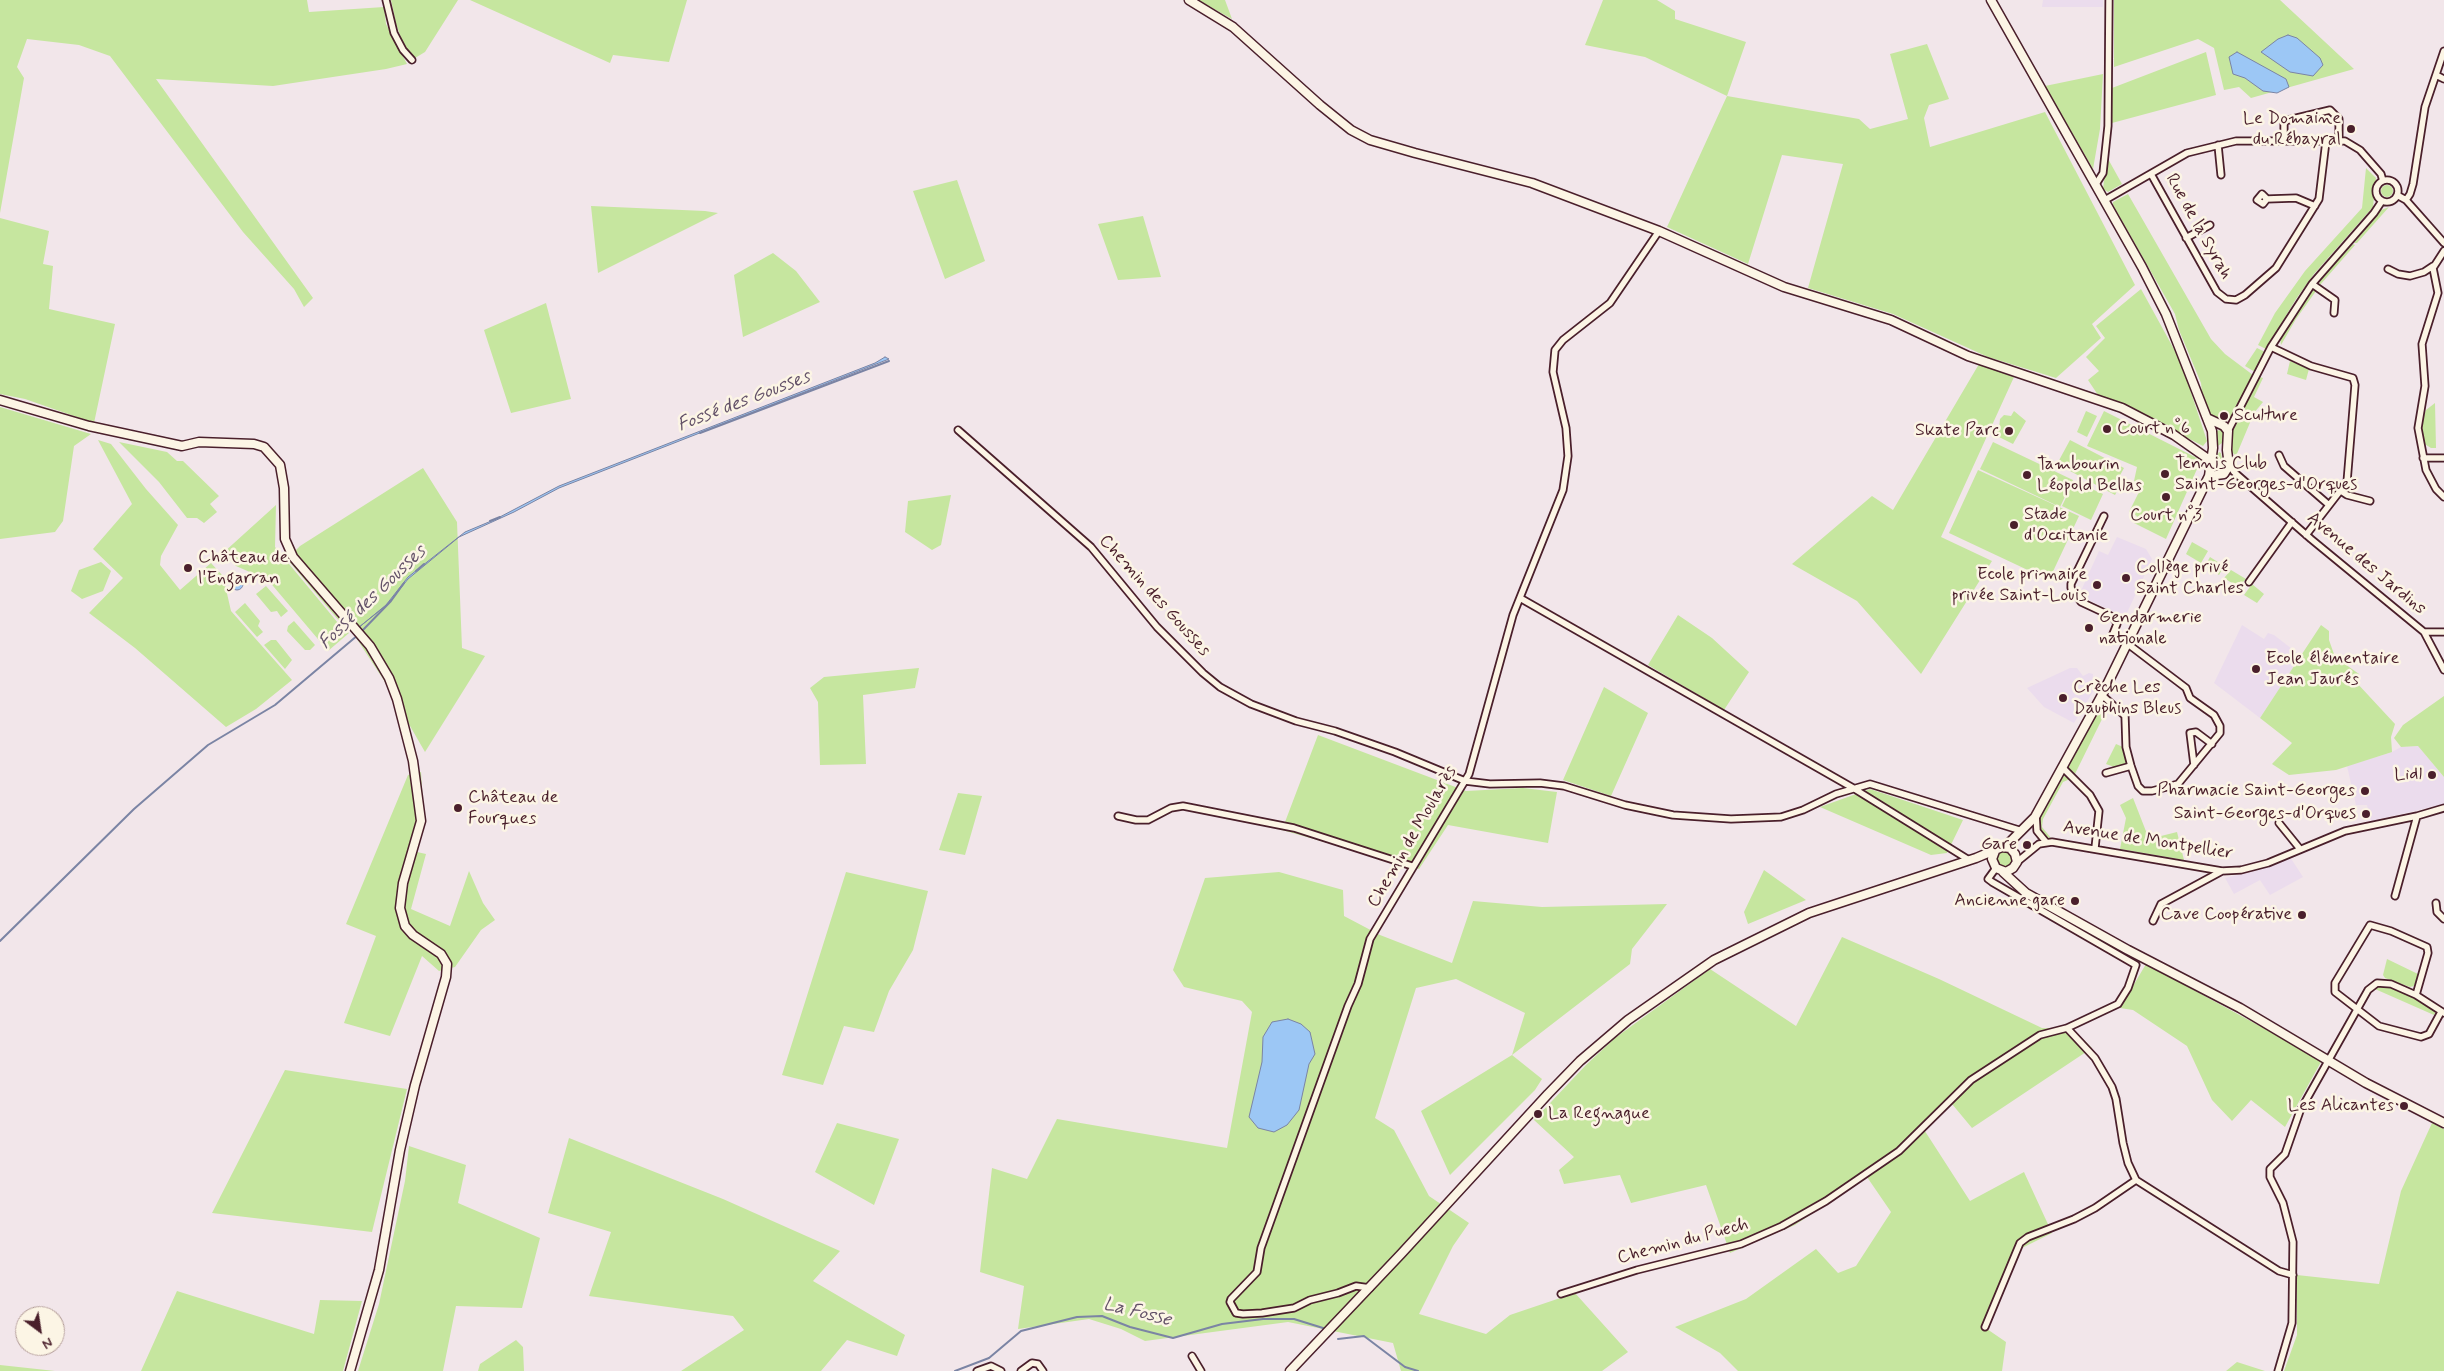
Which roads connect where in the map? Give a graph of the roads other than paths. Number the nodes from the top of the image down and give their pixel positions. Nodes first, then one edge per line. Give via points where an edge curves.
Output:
1 (386, 0) edge
2 (1189, 0) edge
3 (1990, 0) edge
4 (2109, 0) edge
5 (2444, 51) edge
6 (412, 60) dead end
7 (2436, 75) junction
8 (2444, 79) edge
9 (2339, 140) junction
10 (2284, 141) junction
11 (2326, 141) junction
12 (2218, 145) junction
13 (2151, 174) junction
14 (2221, 176) dead end
15 (2383, 181) junction
16 (2096, 184) junction
17 (2397, 195) junction
18 (2267, 198) dead end
19 (2105, 200) junction
20 (2406, 200) junction
21 (2382, 201) junction
22 (2315, 206) junction
23 (2210, 225) dead end
24 (1658, 231) junction
25 (2186, 238) junction
26 (2444, 243) edge
27 (2444, 252) edge
28 (2433, 265) junction
29 (2388, 269) dead end
30 (2312, 284) junction
31 (2334, 313) dead end
32 (2271, 347) junction
33 (0, 400) edge
34 (2207, 417) junction
35 (2224, 428) junction
36 (958, 430) dead end
37 (2212, 431) junction
38 (2213, 450) junction
39 (2199, 451) junction
40 (2279, 455) dead end
41 (2423, 458) junction
42 (2444, 458) edge
43 (2230, 469) junction
44 (2212, 470) junction
45 (2341, 491) junction
46 (2444, 497) edge
47 (2370, 501) dead end
48 (2329, 505) junction
49 (2104, 516) dead end
50 (2292, 522) junction
51 (2306, 534) junction
52 (2249, 582) dead end
53 (1520, 598) junction
54 (2424, 632) junction
55 (2444, 632) edge
56 (2112, 636) dead end
57 (2128, 644) junction
58 (2444, 670) edge
59 (2102, 695) junction
60 (2212, 744) junction
61 (2194, 765) junction
62 (2131, 766) junction
63 (2063, 768) junction
64 (2106, 773) dead end
65 (1465, 781) junction
66 (1853, 788) junction
67 (2444, 808) edge
68 (2036, 815) junction
69 (1118, 816) dead end
70 (2417, 816) junction
71 (2279, 823) dead end
72 (2020, 833) junction
73 (2046, 842) junction
74 (2095, 848) junction
75 (2300, 849) junction
76 (1995, 851) junction
77 (2013, 856) junction
78 (1972, 859) junction
79 (1412, 866) junction
80 (1997, 868) junction
81 (2222, 871) junction
82 (2014, 881) junction
83 (2395, 896) dead end
84 (2436, 903) dead end
85 (2444, 919) edge
86 (2153, 921) dead end
87 (2416, 995) junction
88 (2356, 1009) junction
89 (2443, 1012) edge
90 (2066, 1028) junction
91 (2330, 1060) junction
92 (2444, 1123) edge
93 (2136, 1180) junction
94 (2293, 1275) junction
95 (1370, 1288) junction
96 (1561, 1294) dead end
97 (1985, 1327) dead end
98 (1192, 1356) dead end
99 (350, 1371) edge
100 (977, 1371) edge
101 (1000, 1371) edge
102 (1021, 1371) edge
103 (1043, 1371) edge
104 (1201, 1371) edge
105 (1290, 1371) edge
106 (2278, 1371) edge

1 - 6 street via 394,33
2 - 24 street via 1233,27 1351,130 1370,140 1532,183
3 - 16 street
4 - 16 street via 2108,126 2103,172
5 - 7 street
7 - 8 street
7 - 20 street via 2425,107 2411,192
9 - 10 street via 2339,119 2330,110 2284,121
9 - 11 street
9 - 15 street via 2360,150 2381,174
10 - 11 street
10 - 12 street via 2236,140
11 - 22 street, Rue de la Syrah via 2320,199
12 - 13 street via 2187,153
12 - 14 street
13 - 19 street
13 - 25 street, Rue de la Syrah
15 - 17 street via 2396,185
15 - 21 street via 2376,189
16 - 19 street
17 - 20 street
17 - 21 street via 2389,202
18 - 22 street via 2296,198
19 - 34 street via 2166,314
20 - 26 street
21 - 30 street
22 - 25 street, Rue de la Syrah via 2276,268 2236,300 2226,299 2217,292
23 - 25 street
24 - 39 street via 1784,287 1891,320 1968,356 2122,408
24 - 53 street, Chemin de Moularès via 1610,303 1568,335 1555,350 1553,372 1566,428 1568,456 1561,495
27 - 28 street
28 - 29 street via 2410,276
28 - 41 street via 2437,300 2422,344 2425,391 2418,428
30 - 31 street via 2335,300
30 - 32 street
32 - 35 street via 2236,418
32 - 45 street via 2311,366 2352,378 2355,385 2348,477
33 - 99 street via 89,426 182,446 199,442 264,447 280,465 285,538 293,557 370,646 397,699 413,761 421,821 400,908 405,926 440,954 446,964 446,977 400,1150 380,1270
34 - 35 street
34 - 37 street
35 - 37 street
35 - 43 street
36 - 65 street, Chemin des Gousses via 1091,547 1157,627 1220,687 1251,704 1396,752
37 - 38 street
38 - 39 street
38 - 44 street
39 - 44 street
40 - 48 street via 2284,466
41 - 42 street
41 - 46 street via 2430,478
43 - 44 street
43 - 50 street, Avenue des Jardins
44 - 57 street
45 - 47 street
45 - 48 street
48 - 51 street
49 - 56 street via 2071,588 2081,602 2115,620 2117,624
50 - 51 street, Avenue des Jardins
50 - 52 street
51 - 54 street, Avenue des Jardins
53 - 65 street, Chemin de Moularès
53 - 66 street
54 - 55 street
54 - 58 street, Avenue des Jardins
57 - 59 street
57 - 60 street via 2186,688 2190,698 2218,720 2220,733
59 - 62 street via 2126,719 2126,747
59 - 63 street
60 - 61 street
60 - 61 street via 2196,732 2190,734
61 - 62 street via 2178,784 2148,792 2138,786
62 - 64 street
63 - 68 street
63 - 74 street via 2090,795 2099,811
65 - 66 street, Chemin des Gousses via 1564,786 1642,810 1715,819 1793,814
65 - 79 street, Chemin de Moularès
66 - 72 street via 1870,784
66 - 78 street
67 - 70 street, Avenue de Montpellier
68 - 72 street
68 - 73 street, Avenue de Montpellier via 2037,831
69 - 79 street via 1148,820 1171,808 1183,806 1294,828
70 - 75 street, Avenue de Montpellier via 2345,831
70 - 83 street
71 - 75 street
72 - 77 street
73 - 74 street, Avenue de Montpellier
73 - 77 street, Avenue de Montpellier
74 - 81 street, Avenue de Montpellier
75 - 81 street, Avenue de Montpellier via 2256,867
76 - 77 street
76 - 78 street
76 - 80 street via 1992,857
77 - 80 street
77 - 82 street
78 - 80 street
78 - 95 street via 1838,902 1782,925 1714,960 1628,1020 1548,1094
79 - 95 street, Chemin de Moularès via 1370,939 1358,984 1261,1248 1256,1272 1230,1302 1236,1312 1262,1313 1294,1308 1356,1286
80 - 82 street
80 - 90 street, Chemin du Puech via 1988,879 1992,882 2136,965 2118,1004
81 - 86 street via 2161,904
82 - 91 street via 2035,898
84 - 85 street
87 - 88 street via 2391,984 2377,983 2365,993
87 - 88 street via 2427,947 2370,925 2334,988
87 - 89 street
88 - 89 street via 2379,1026 2421,1037 2429,1034
88 - 91 street
90 - 93 street via 2095,1058 2112,1087 2126,1156
90 - 96 street, Chemin du Puech via 2040,1035 1971,1080 1899,1151 1800,1217 1741,1244 1628,1272
91 - 92 street
91 - 94 street via 2300,1110 2285,1154 2269,1173 2283,1203 2292,1234
93 - 94 street via 2271,1267
93 - 97 street via 2095,1208 2028,1236 2020,1243
94 - 106 street via 2292,1323
95 - 105 street
98 - 104 street
100 - 101 street via 991,1366
102 - 103 street via 1032,1363 1038,1364

